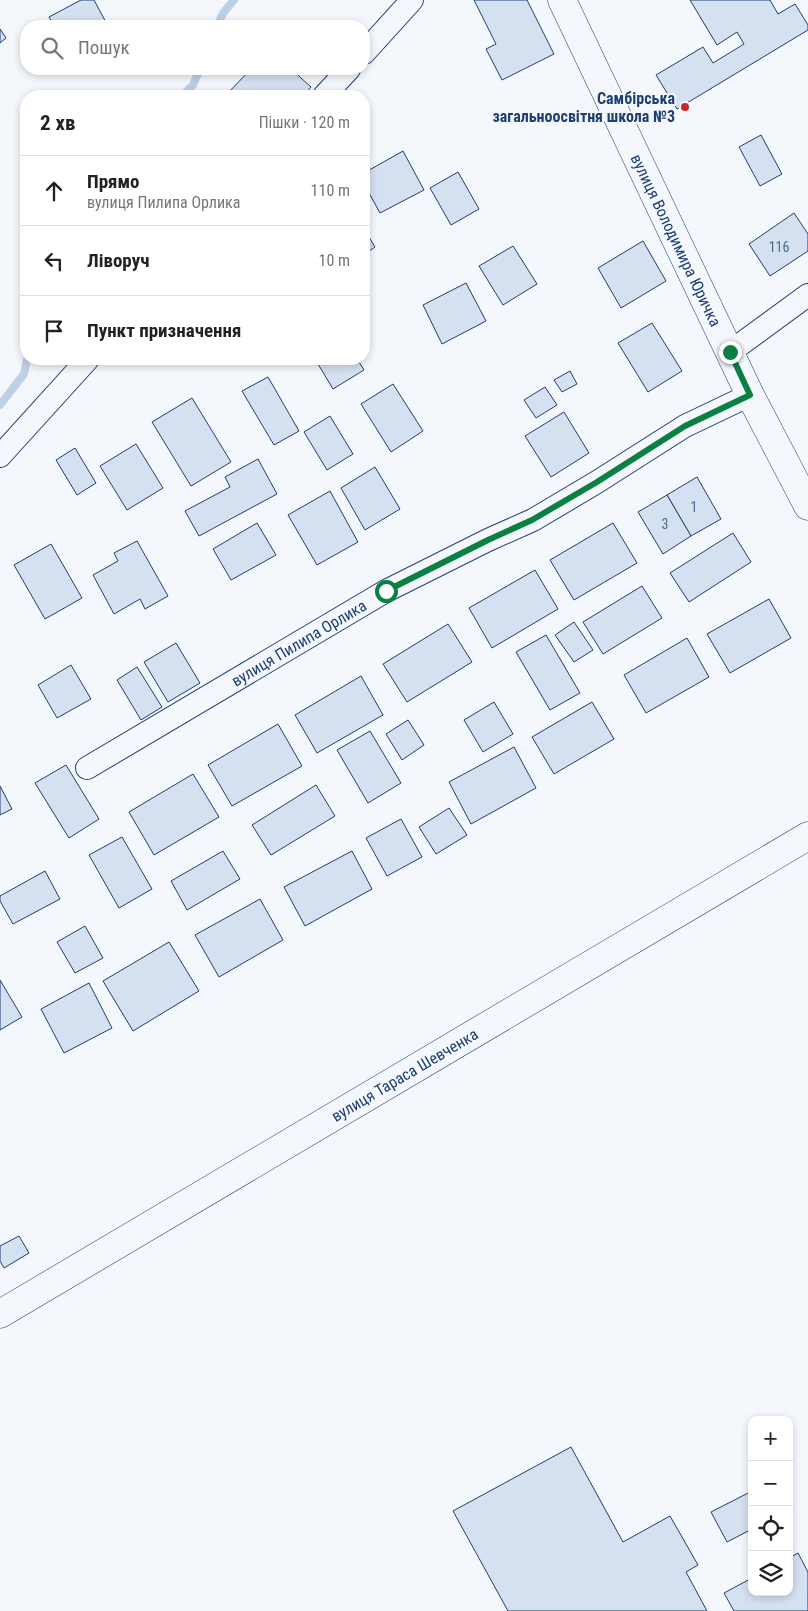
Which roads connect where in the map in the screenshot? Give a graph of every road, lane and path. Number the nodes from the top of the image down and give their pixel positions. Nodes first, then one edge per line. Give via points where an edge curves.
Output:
1 (412, 0) edge
2 (562, 0) edge
3 (370, 46) edge
4 (343, 75) edge
5 (330, 90) edge
6 (808, 295) edge
7 (730, 352) junction
8 (83, 365) edge
9 (750, 395) junction
10 (0, 456) edge
11 (808, 506) edge
12 (87, 768) dead end
13 (808, 836) edge
14 (0, 1314) edge

1 - 3 street
2 - 7 main road, вулиця Володимира Юричка
4 - 5 street
6 - 7 street
7 - 9 main road, вулиця Володимира Юричка
8 - 10 street
9 - 11 main road, вулиця Володимира Юричка
9 - 12 street, вулиця Пилипа Орлика via 685,426 532,520 386,591
13 - 14 main road, вулиця Тараса Шевченка

